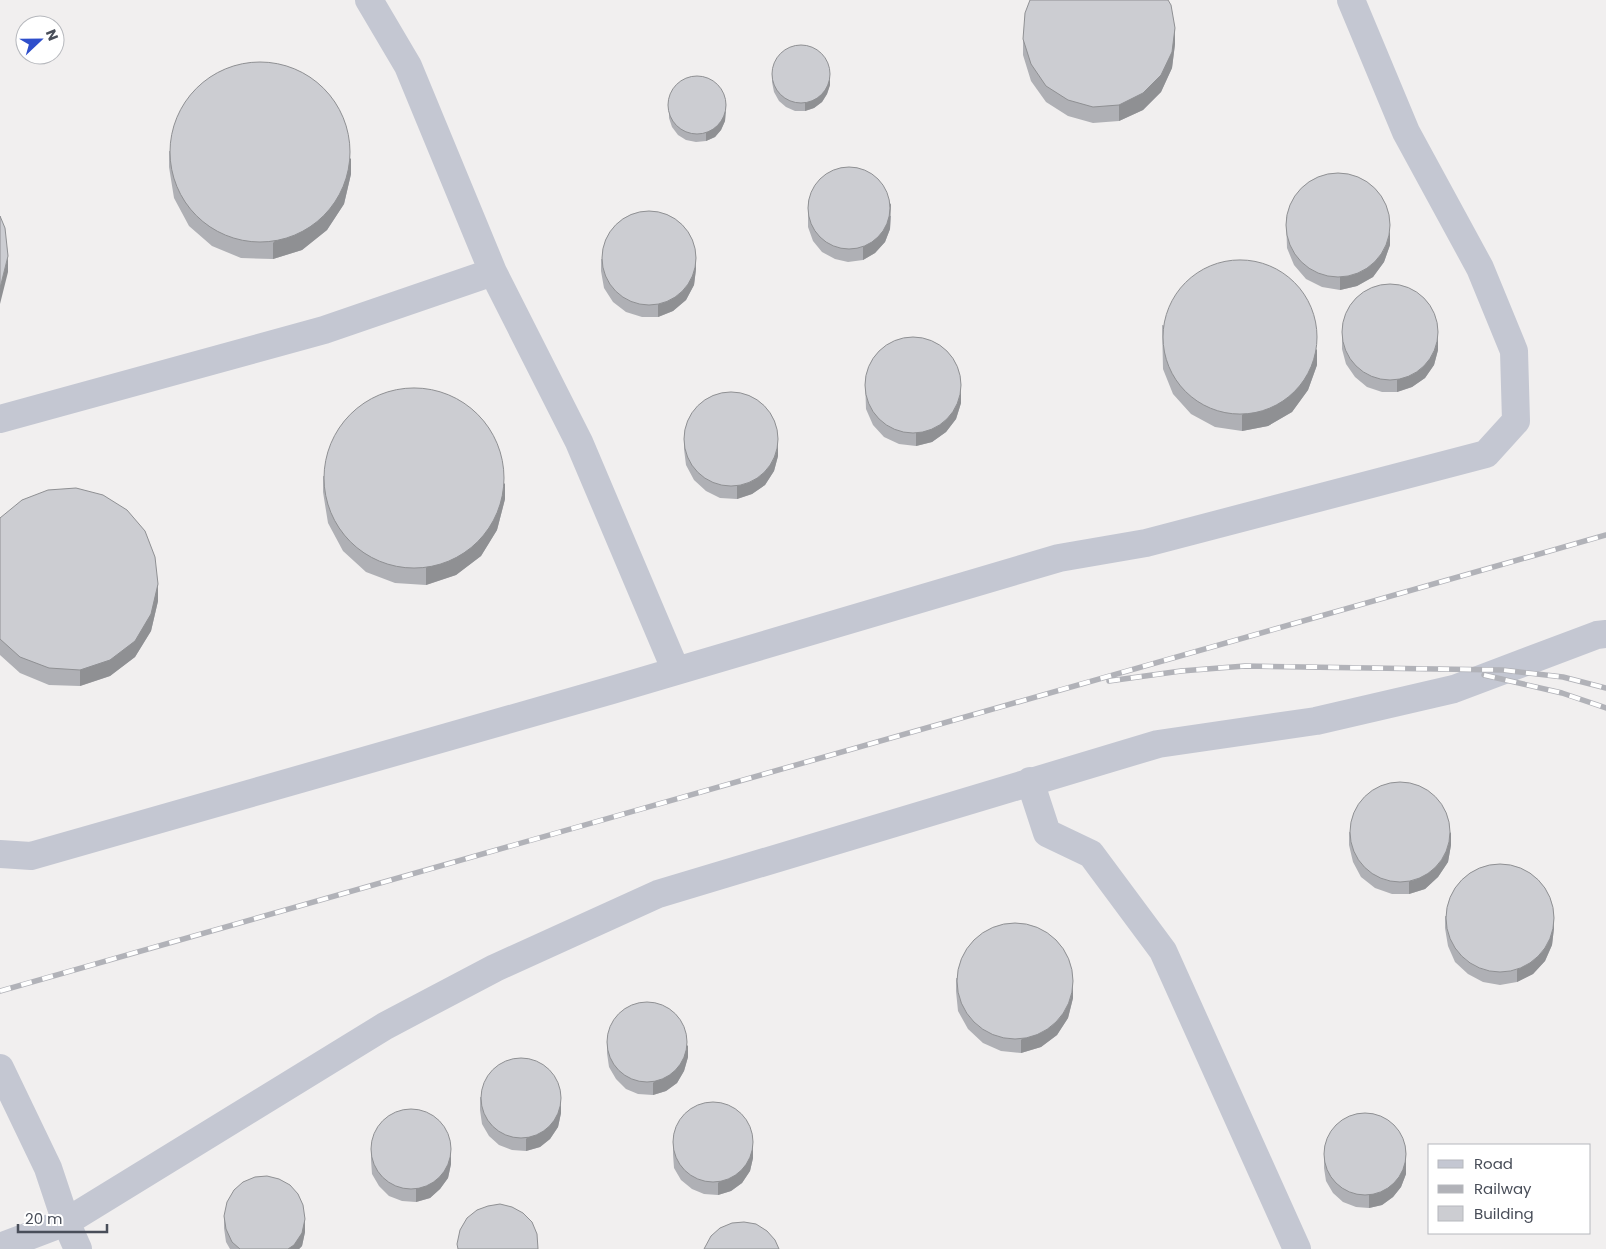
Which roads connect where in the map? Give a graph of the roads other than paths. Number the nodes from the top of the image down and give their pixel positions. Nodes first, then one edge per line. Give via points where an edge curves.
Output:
1 (369, 0) edge
2 (1351, 0) edge
3 (493, 272) junction
4 (0, 420) edge
5 (1606, 634) edge
6 (676, 671) junction
7 (1030, 781) junction
8 (0, 854) edge
9 (0, 1068) edge
10 (66, 1222) junction
11 (0, 1247) edge
12 (78, 1249) edge
13 (1296, 1249) edge

1 - 3 lane via 408,66
2 - 6 lane via 1406,132 1480,268 1514,351 1516,422 1486,454 1146,543 1059,558
3 - 4 lane via 324,330
3 - 6 lane via 579,442
5 - 7 lane via 1454,689 1316,720 1158,744
6 - 8 lane via 31,856
7 - 10 lane via 658,894 504,964 385,1026
7 - 13 lane via 1047,833 1091,854 1163,951
9 - 10 lane via 48,1168
10 - 11 lane
10 - 12 lane

